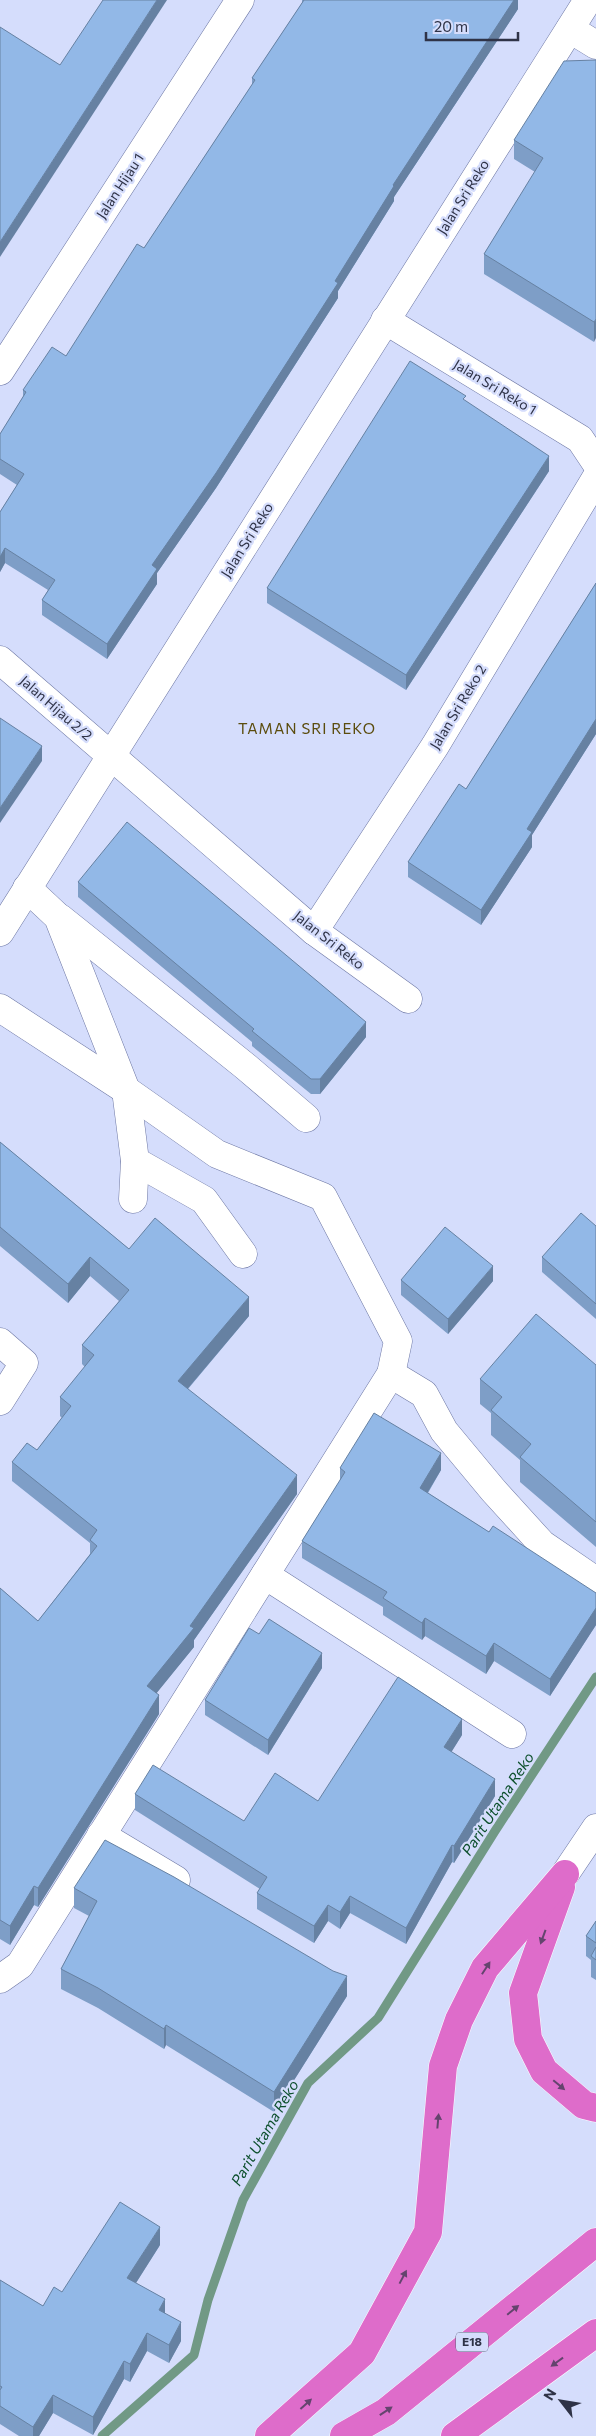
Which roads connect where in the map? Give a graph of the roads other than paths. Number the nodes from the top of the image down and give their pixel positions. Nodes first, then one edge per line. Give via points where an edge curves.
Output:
1 (240, 0) edge
2 (588, 0) edge
3 (570, 29) junction
4 (596, 45) edge
5 (385, 320) junction
6 (0, 371) edge
7 (596, 463) edge
8 (596, 478) edge
9 (0, 660) edge
10 (111, 756) junction
11 (27, 888) junction
12 (58, 917) junction
13 (314, 931) junction
14 (0, 932) edge
15 (408, 999) dead end
16 (0, 1008) edge
17 (126, 1090) junction
18 (306, 1118) dead end
19 (135, 1161) junction
20 (133, 1199) dead end
21 (242, 1254) dead end
22 (0, 1342) edge
23 (391, 1374) junction
24 (0, 1401) edge
25 (265, 1574) junction
26 (596, 1581) edge
27 (512, 1734) dead end
28 (596, 1828) edge
29 (101, 1835) junction
30 (565, 1874) junction
31 (195, 1891) edge
32 (0, 1979) edge
33 (596, 2108) edge
34 (596, 2242) edge
35 (596, 2333) edge
36 (269, 2436) edge
37 (344, 2436) edge
38 (455, 2436) edge

1 - 6 street, Jalan Hijau 1
2 - 3 street, Jalan Sri Reko
3 - 4 street
3 - 5 street, Jalan Sri Reko
5 - 7 street, Jalan Sri Reko 1 via 580,439
5 - 10 street, Jalan Sri Reko
8 - 13 street, Jalan Sri Reko 2 via 435,746
9 - 10 street, Jalan Hijau 2/2
10 - 11 street
10 - 13 street, Jalan Sri Reko
11 - 12 street
11 - 14 street
12 - 17 street
12 - 18 street
13 - 15 street, Jalan Sri Reko
16 - 17 street
17 - 19 street
17 - 23 street via 217,1154 323,1197 398,1341
19 - 20 street
19 - 21 street via 204,1200
22 - 24 street via 24,1363
23 - 25 street
23 - 26 street via 424,1394 444,1431 542,1544
25 - 27 street
25 - 29 street
28 - 30 street
29 - 31 street
29 - 32 street via 20,1965
30 -> 33 highway via 523,1993 528,2038 544,2071 584,2105
36 -> 30 highway via 362,2353 428,2232 443,2066 459,2020 485,1968
37 -> 34 highway, E18 via 386,2412
35 -> 38 highway

